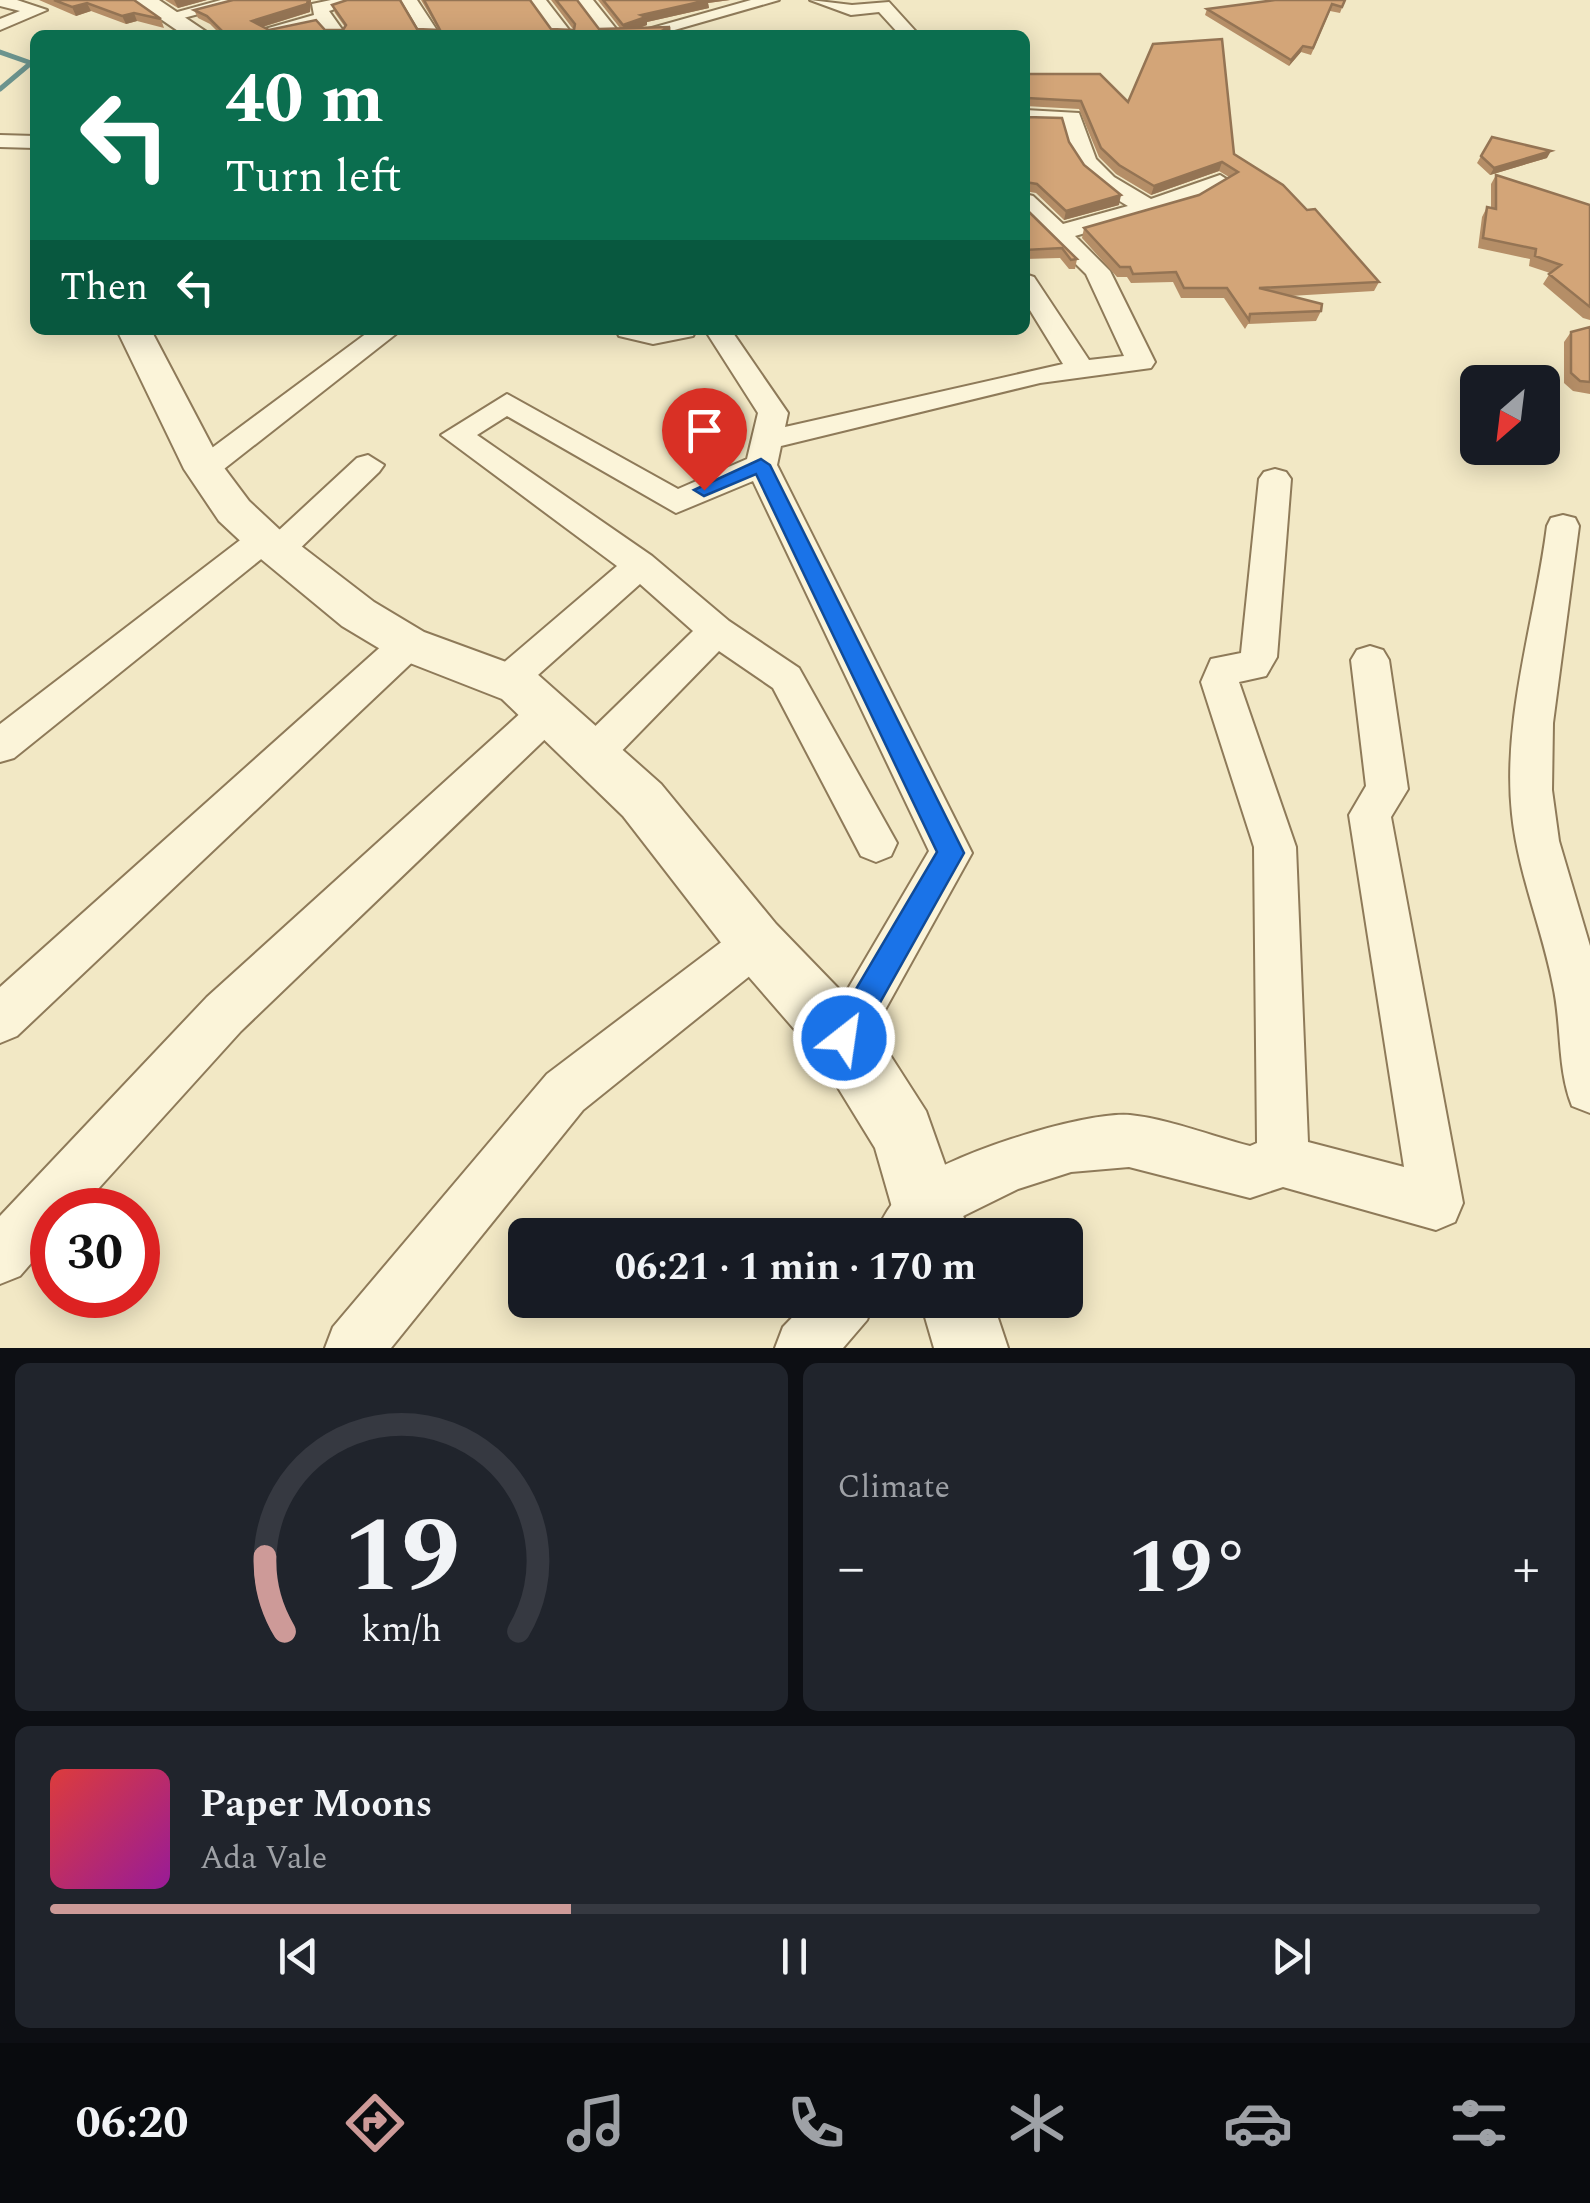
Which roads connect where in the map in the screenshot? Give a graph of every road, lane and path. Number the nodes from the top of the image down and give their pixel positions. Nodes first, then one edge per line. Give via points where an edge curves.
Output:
1 (144, 0) edge
2 (244, 0) edge
3 (354, 0) edge
4 (409, 0) edge
5 (537, 0) edge
6 (584, 0) edge
7 (818, 0) edge
8 (0, 1) edge
9 (760, 1) edge
10 (172, 16) junction
11 (713, 16) junction
12 (327, 17) junction
13 (0, 25) edge
14 (193, 30) edge
15 (279, 30) edge
16 (334, 30) edge
17 (427, 30) edge
18 (560, 30) edge
19 (608, 30) edge
20 (656, 30) edge
21 (733, 30) dead end
22 (905, 30) edge
23 (28, 32) dead end
24 (1030, 116) edge
25 (1220, 182) edge
26 (1030, 205) edge
27 (1148, 208) junction
28 (1062, 232) junction
29 (1030, 290) edge
30 (137, 335) edge
31 (381, 335) edge
32 (721, 335) edge
33 (1080, 368) junction
34 (764, 452) junction
35 (368, 465) dead end
36 (204, 469) junction
37 (1274, 479) dead end
38 (1563, 526) dead end
39 (271, 544) junction
40 (640, 565) junction
41 (716, 631) junction
42 (408, 644) junction
43 (1370, 660) dead end
44 (507, 681) junction
45 (549, 712) junction
46 (0, 746) edge
47 (593, 754) junction
48 (876, 843) dead end
49 (756, 943) junction
50 (0, 1019) edge
51 (844, 1038) junction
52 (1590, 1088) edge
53 (1282, 1161) junction
54 (919, 1218) edge
55 (933, 1218) edge
56 (0, 1256) edge
57 (831, 1318) edge
58 (962, 1318) edge
59 (354, 1348) edge
60 (804, 1348) edge
61 (971, 1348) edge

1 - 10 street
2 - 10 street
3 - 12 street via 318,8
4 - 17 street
5 - 18 street
6 - 19 street
7 - 22 street via 850,10 883,6
8 - 13 street via 38,10
9 - 11 street
10 - 14 street
11 - 20 street
11 - 21 street via 744,25
12 - 15 street
12 - 16 street
13 - 23 street
24 - 27 street via 1072,116 1078,153 1088,167
25 - 27 street
26 - 28 street
27 - 28 street
28 - 33 street via 1097,270 1142,359
29 - 33 street
30 - 36 street
31 - 36 street
32 - 34 street via 773,412
33 - 34 street
34 - 40 street via 676,502 508,403 456,434
34 - 51 street via 951,853
35 - 39 street
36 - 39 street via 234,511
37 - 53 street via 1260,657 1253,666 1224,669 1220,682 1275,847
38 - 52 street via 1534,700 1530,791 1578,990
39 - 42 street via 358,614
39 - 46 street
40 - 41 street
40 - 44 street
41 - 47 street
41 - 48 street via 786,678
42 - 44 street
42 - 50 street
43 - 53 street via 1387,789 1370,815 1436,1203
44 - 45 street
45 - 47 street
45 - 56 street via 224,1014
47 - 49 street via 642,800
49 - 51 street
49 - 59 street via 566,1092
51 - 54 street via 902,1134
53 - 55 street via 1250,1172 1128,1142 1071,1146 1010,1166
57 - 60 street
58 - 61 street

